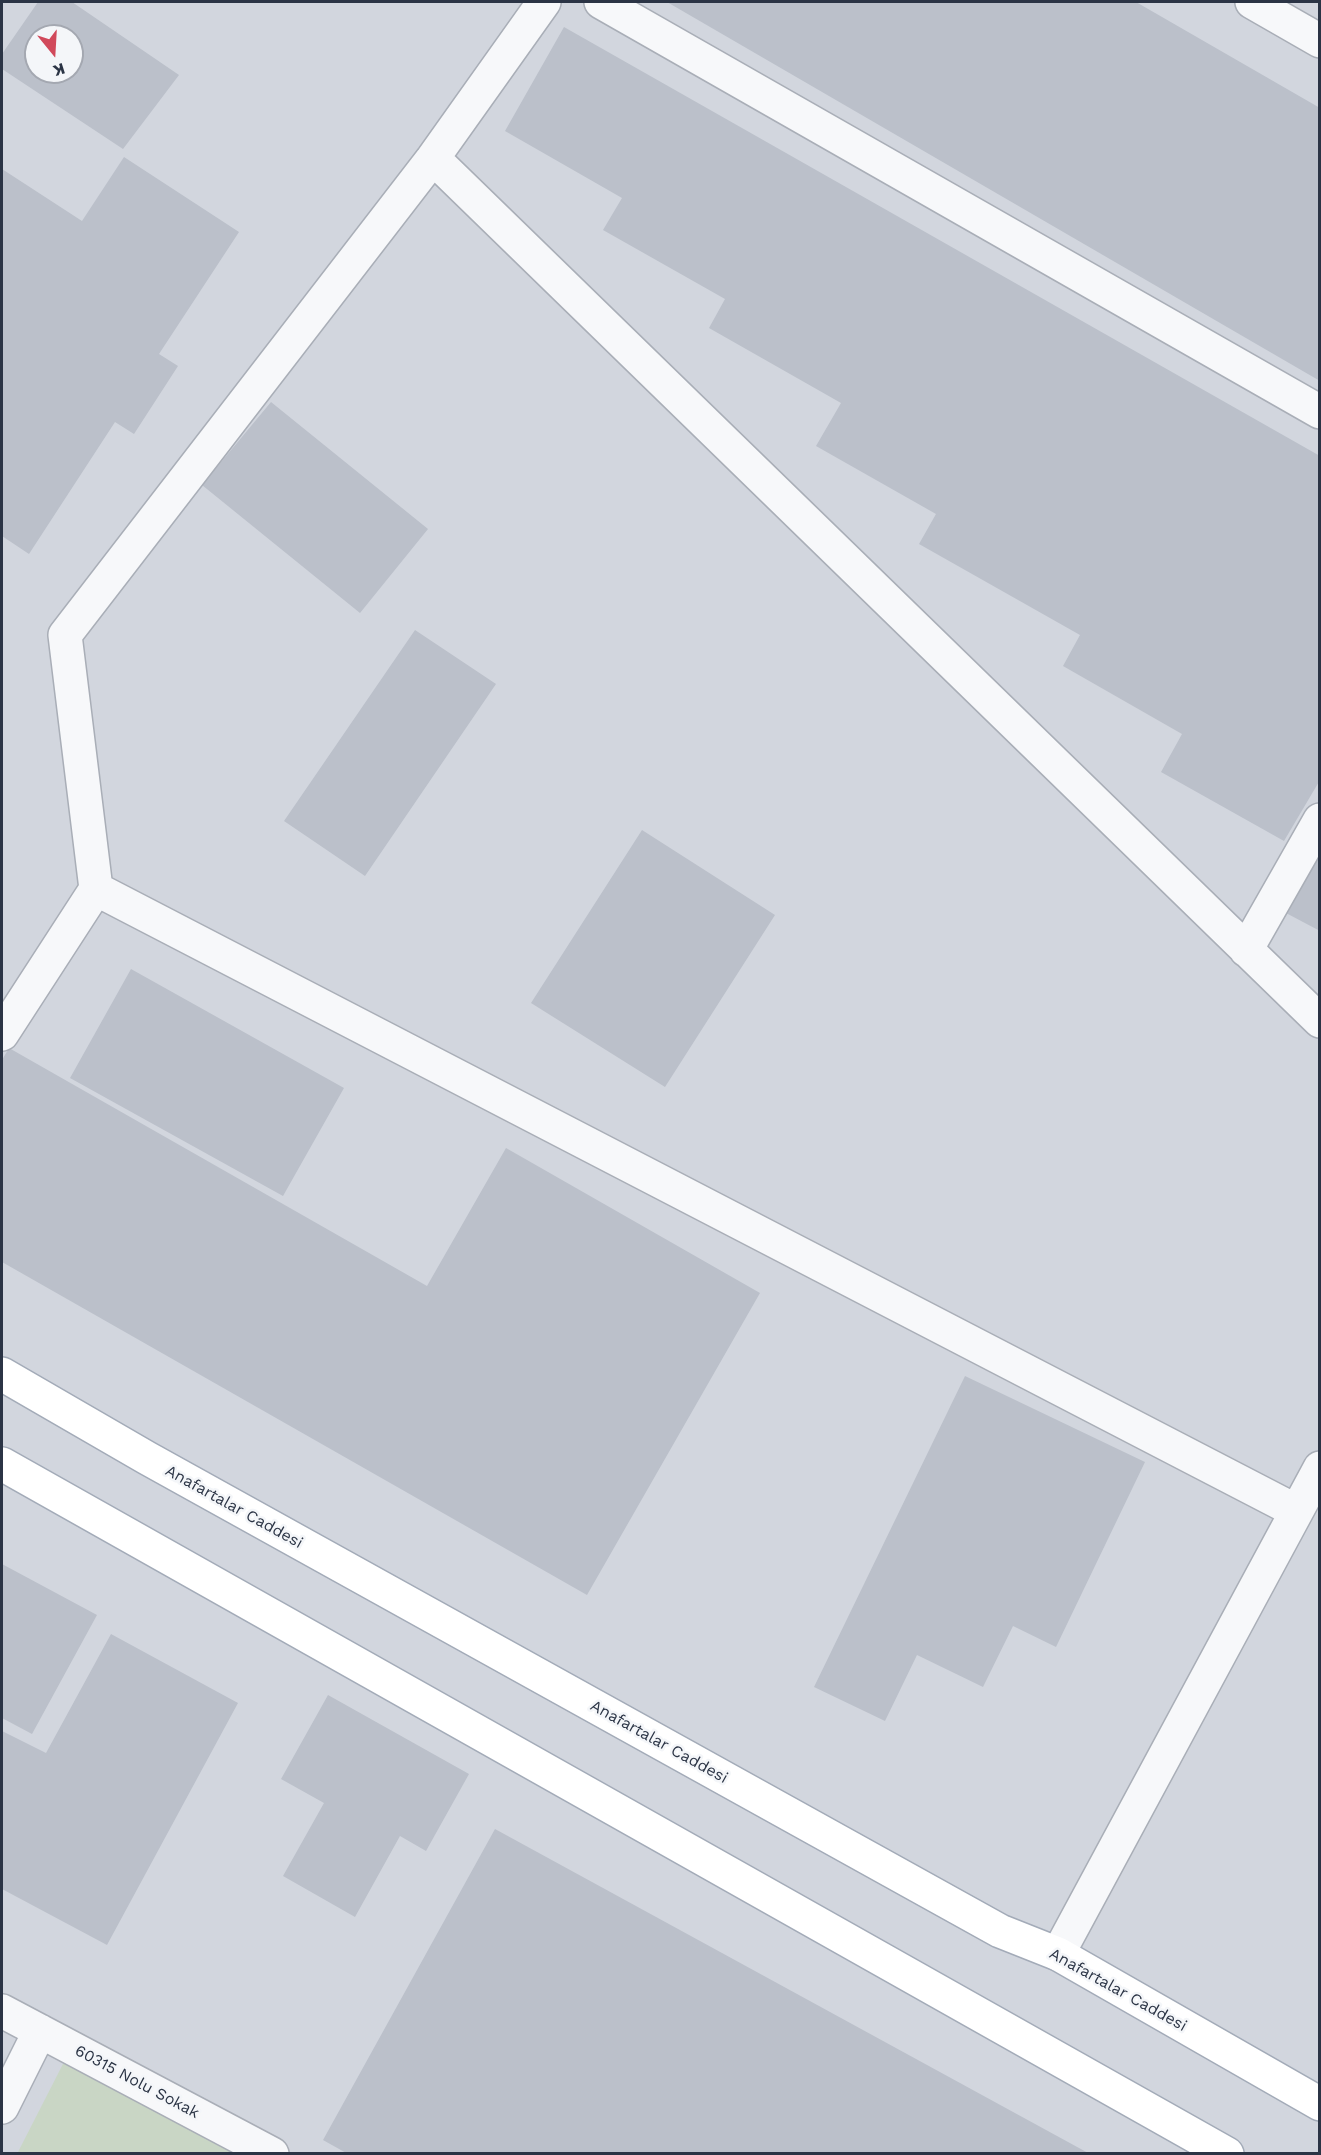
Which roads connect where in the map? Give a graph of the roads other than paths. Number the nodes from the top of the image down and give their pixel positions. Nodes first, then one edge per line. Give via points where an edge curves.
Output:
1 (544, 2) edge
2 (601, 2) edge
3 (1258, 3) edge
4 (1320, 40) edge
5 (433, 158) junction
6 (1320, 412) edge
7 (1320, 820) edge
8 (96, 890) junction
9 (1246, 950) junction
10 (1320, 1021) edge
11 (2, 1034) edge
12 (2, 1374) edge
13 (2, 1464) edge
14 (1320, 1468) edge
15 (1296, 1511) junction
16 (1058, 1954) junction
17 (2, 2011) edge
18 (40, 2031) junction
19 (1320, 2104) edge
20 (2, 2107) edge
21 (272, 2154) edge
22 (1227, 2154) edge

1 - 5 street
2 - 6 street
3 - 4 street
5 - 8 street via 65,635
5 - 9 street
7 - 9 street
8 - 11 street
8 - 15 street
9 - 10 street
12 - 16 main road, Anafartalar Caddesi via 1000,1931
13 - 22 main road
14 - 15 street
15 - 16 street
16 - 19 main road, Anafartalar Caddesi
17 - 18 street, 60315 Nolu Sokak
18 - 20 street
18 - 21 street, 60315 Nolu Sokak

